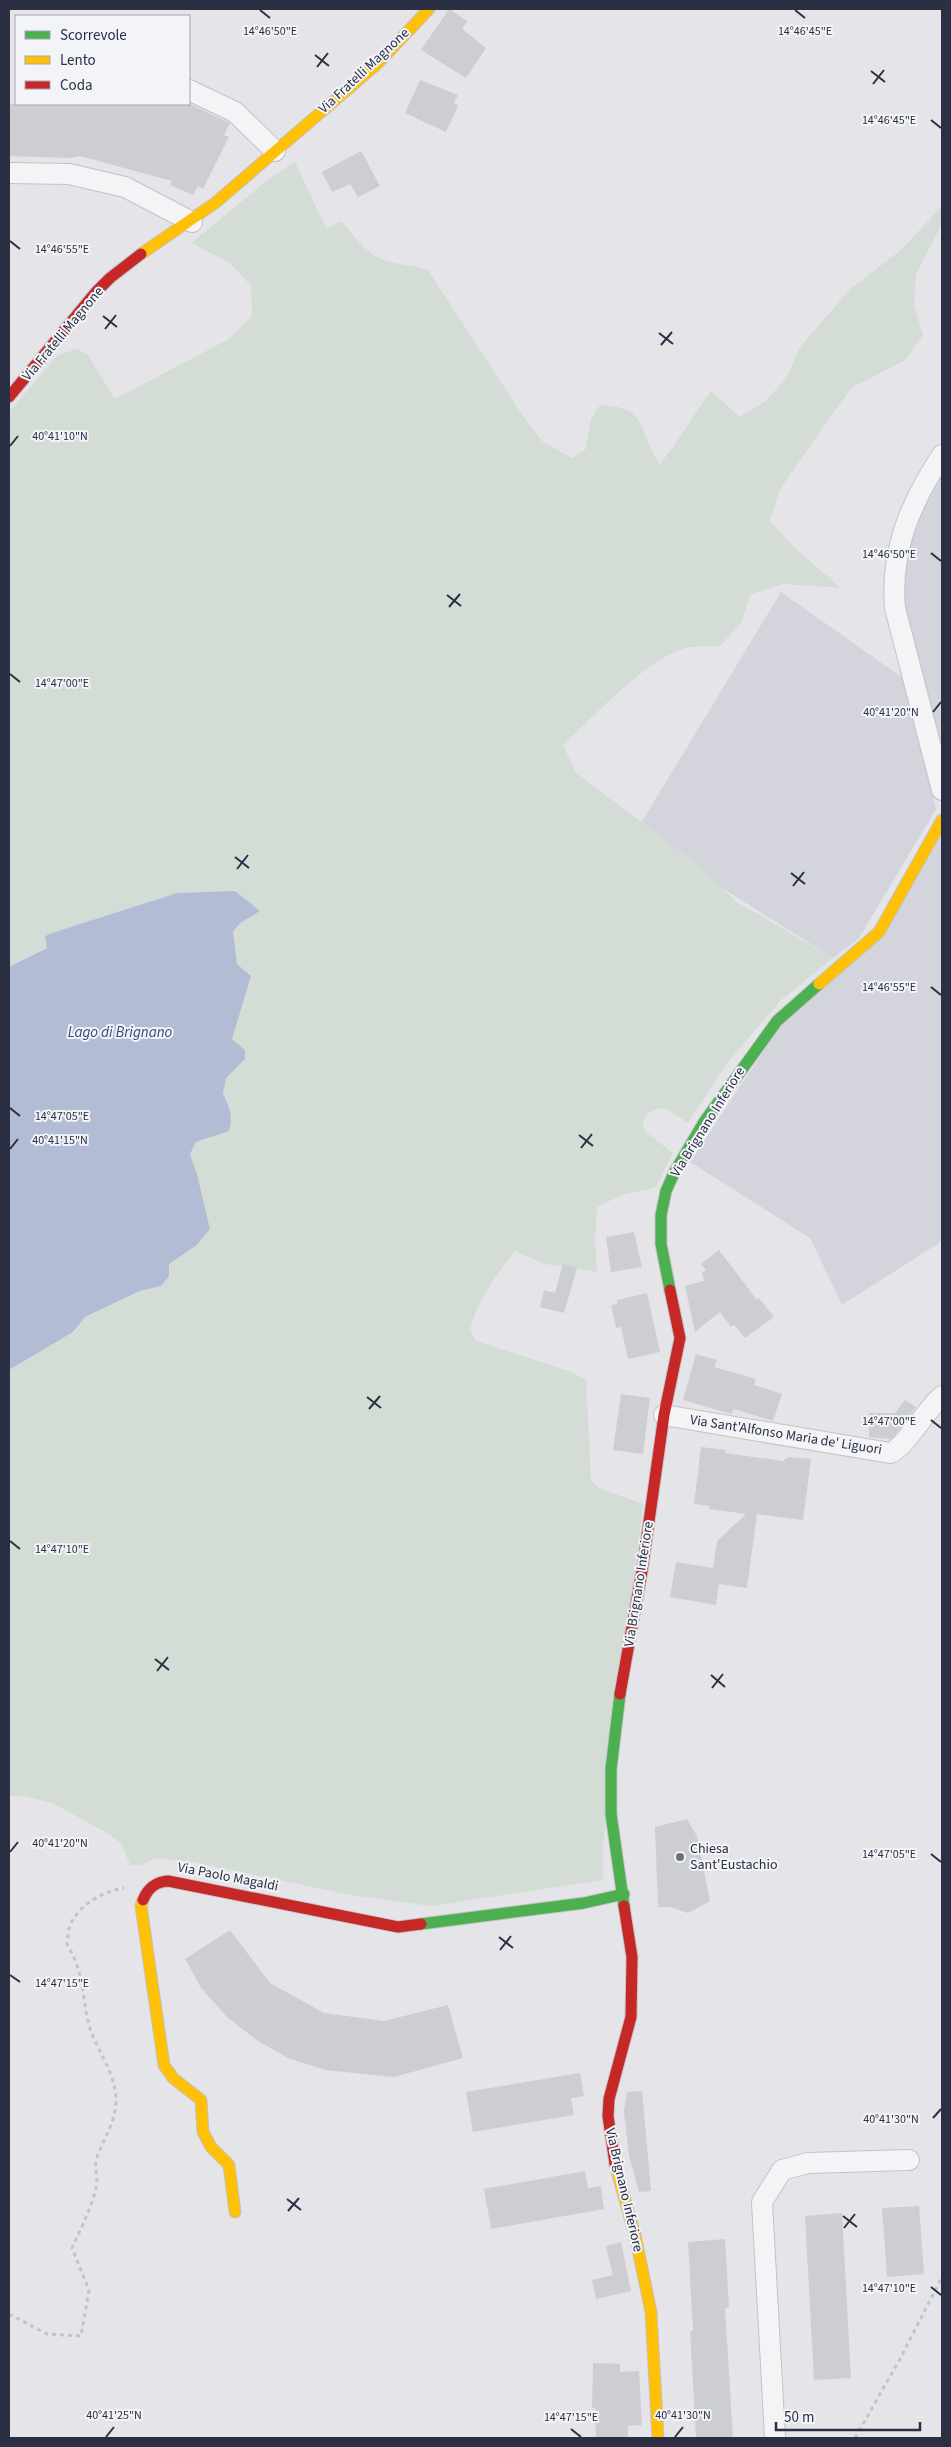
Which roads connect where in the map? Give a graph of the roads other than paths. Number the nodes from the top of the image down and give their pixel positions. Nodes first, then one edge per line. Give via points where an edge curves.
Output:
1 (429, 9) edge
2 (190, 90) edge
3 (275, 151) junction
4 (9, 173) edge
5 (192, 222) junction
6 (9, 397) edge
7 (942, 455) edge
8 (942, 790) edge
9 (942, 820) edge
10 (942, 1396) edge
11 (664, 1415) junction
12 (624, 1894) junction
13 (909, 2160) dead end
14 (235, 2212) dead end
15 (658, 2438) edge
16 (775, 2438) edge

1 - 3 street, Via Fratelli Magnone via 377,64
2 - 3 street via 235,112
3 - 5 street, Via Fratelli Magnone
4 - 5 street via 69,174 117,184
5 - 6 street, Via Fratelli Magnone via 111,277 87,301
7 - 8 street via 919,490 909,516 895,569 894,597
9 - 11 street, Via Brignano Inferiore via 879,932 777,1021 729,1085 675,1171 663,1203 660,1244 680,1338
10 - 11 street, Via Sant'Alfonso Maria de' Liguori via 899,1448 890,1453
11 - 12 street, Via Brignano Inferiore via 642,1571 615,1722 611,1814
12 - 14 street, Via Paolo Magaldi via 584,1903 398,1927 168,1880 152,1884 140,1906 164,2065 173,2078 201,2100 203,2132 211,2147 229,2165
12 - 15 street, Via Brignano Inferiore via 632,1957 631,2017 609,2099 609,2130 651,2312
13 - 16 street via 808,2163 782,2170 762,2202

